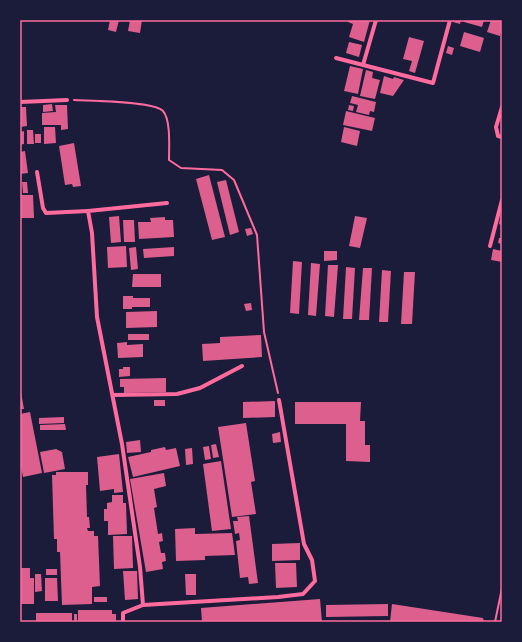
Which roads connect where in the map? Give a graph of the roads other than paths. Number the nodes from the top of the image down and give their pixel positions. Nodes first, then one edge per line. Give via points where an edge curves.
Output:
1 (376, 20) edge
2 (450, 20) edge
3 (336, 58) dead end
4 (363, 65) junction
5 (67, 100) road end
6 (20, 102) edge
7 (502, 106) edge
8 (502, 137) edge
9 (37, 172) dead end
10 (502, 200) edge
11 (167, 204) dead end
12 (88, 211) junction
13 (490, 246) dead end
14 (242, 366) dead end
15 (113, 396) junction
16 (279, 400) road end
17 (143, 605) junction
18 (122, 622) edge

1 - 4 street
2 - 4 street via 434,83
3 - 4 street
5 - 6 street
7 - 8 street via 496,127 498,136
9 - 12 street via 43,208 46,212
10 - 13 street
11 - 12 street
12 - 15 street via 98,317
14 - 15 street via 200,388 177,394
15 - 17 street via 139,559
16 - 17 street via 304,544 312,560 315,581 302,594
17 - 18 street via 123,613

